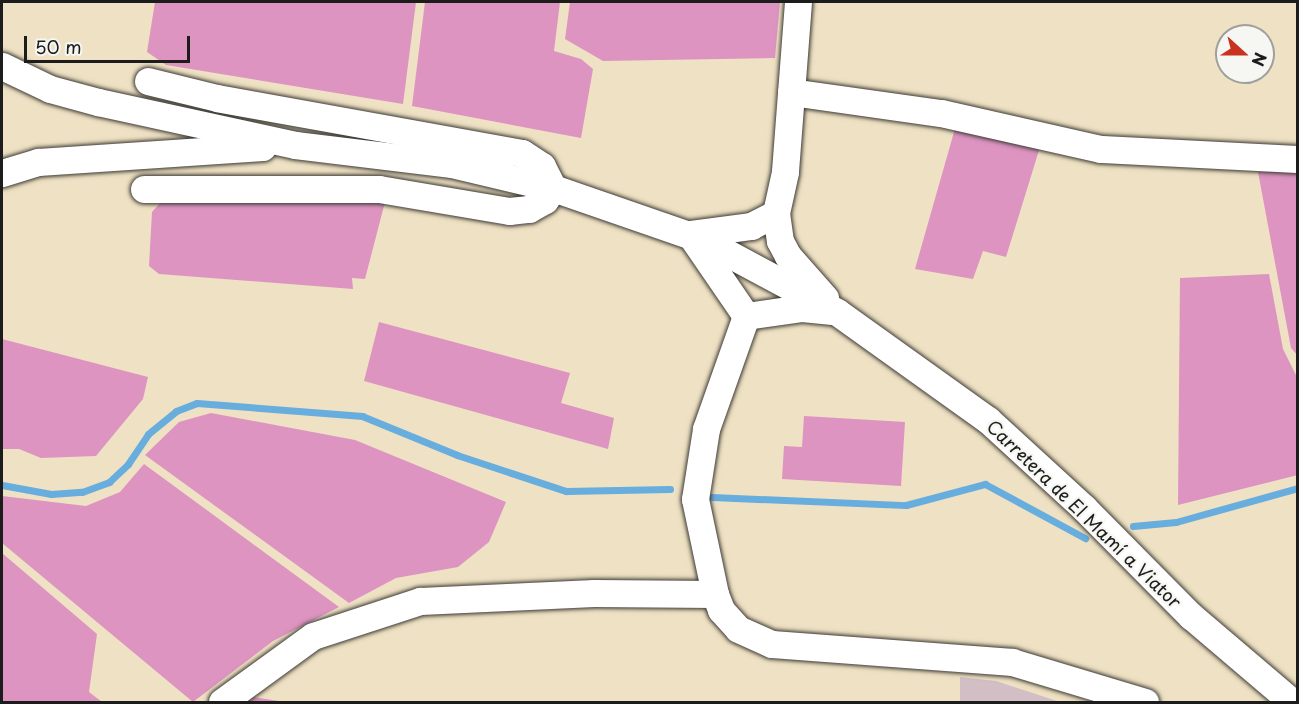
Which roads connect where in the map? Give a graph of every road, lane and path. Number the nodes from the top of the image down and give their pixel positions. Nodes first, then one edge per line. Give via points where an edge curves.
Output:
1 (798, 2) edge
2 (2, 66) edge
3 (148, 81) dead end
4 (791, 92) junction
5 (296, 145) junction
6 (1298, 159) edge
7 (2, 173) edge
8 (553, 188) junction
9 (144, 189) dead end
10 (776, 213) junction
11 (689, 235) junction
12 (837, 312) junction
13 (746, 316) junction
14 (715, 594) junction
15 (222, 702) edge
16 (1145, 702) edge
17 (1292, 702) edge

1 - 4 street
2 - 5 street via 50,90
3 - 8 street via 217,98 522,153 542,166
4 - 6 street via 941,113 1101,149
4 - 10 street
5 - 7 street via 38,162
5 - 8 street, Carretera de El Mamí a Viator via 452,164
8 - 9 street via 537,205 510,211 379,189
8 - 11 street, Carretera de El Mamí a Viator
10 - 11 street via 751,226
10 - 12 street via 780,241 788,256
11 - 12 street, Carretera de El Mamí a Viator
11 - 13 street via 715,266
12 - 13 street via 802,308
12 - 17 street, Carretera de El Mamí a Viator via 988,420 1084,508 1191,616
13 - 14 street via 706,429 695,499
14 - 15 street via 594,593 420,601 313,636
14 - 16 street via 721,610 738,628 772,644 1012,662

